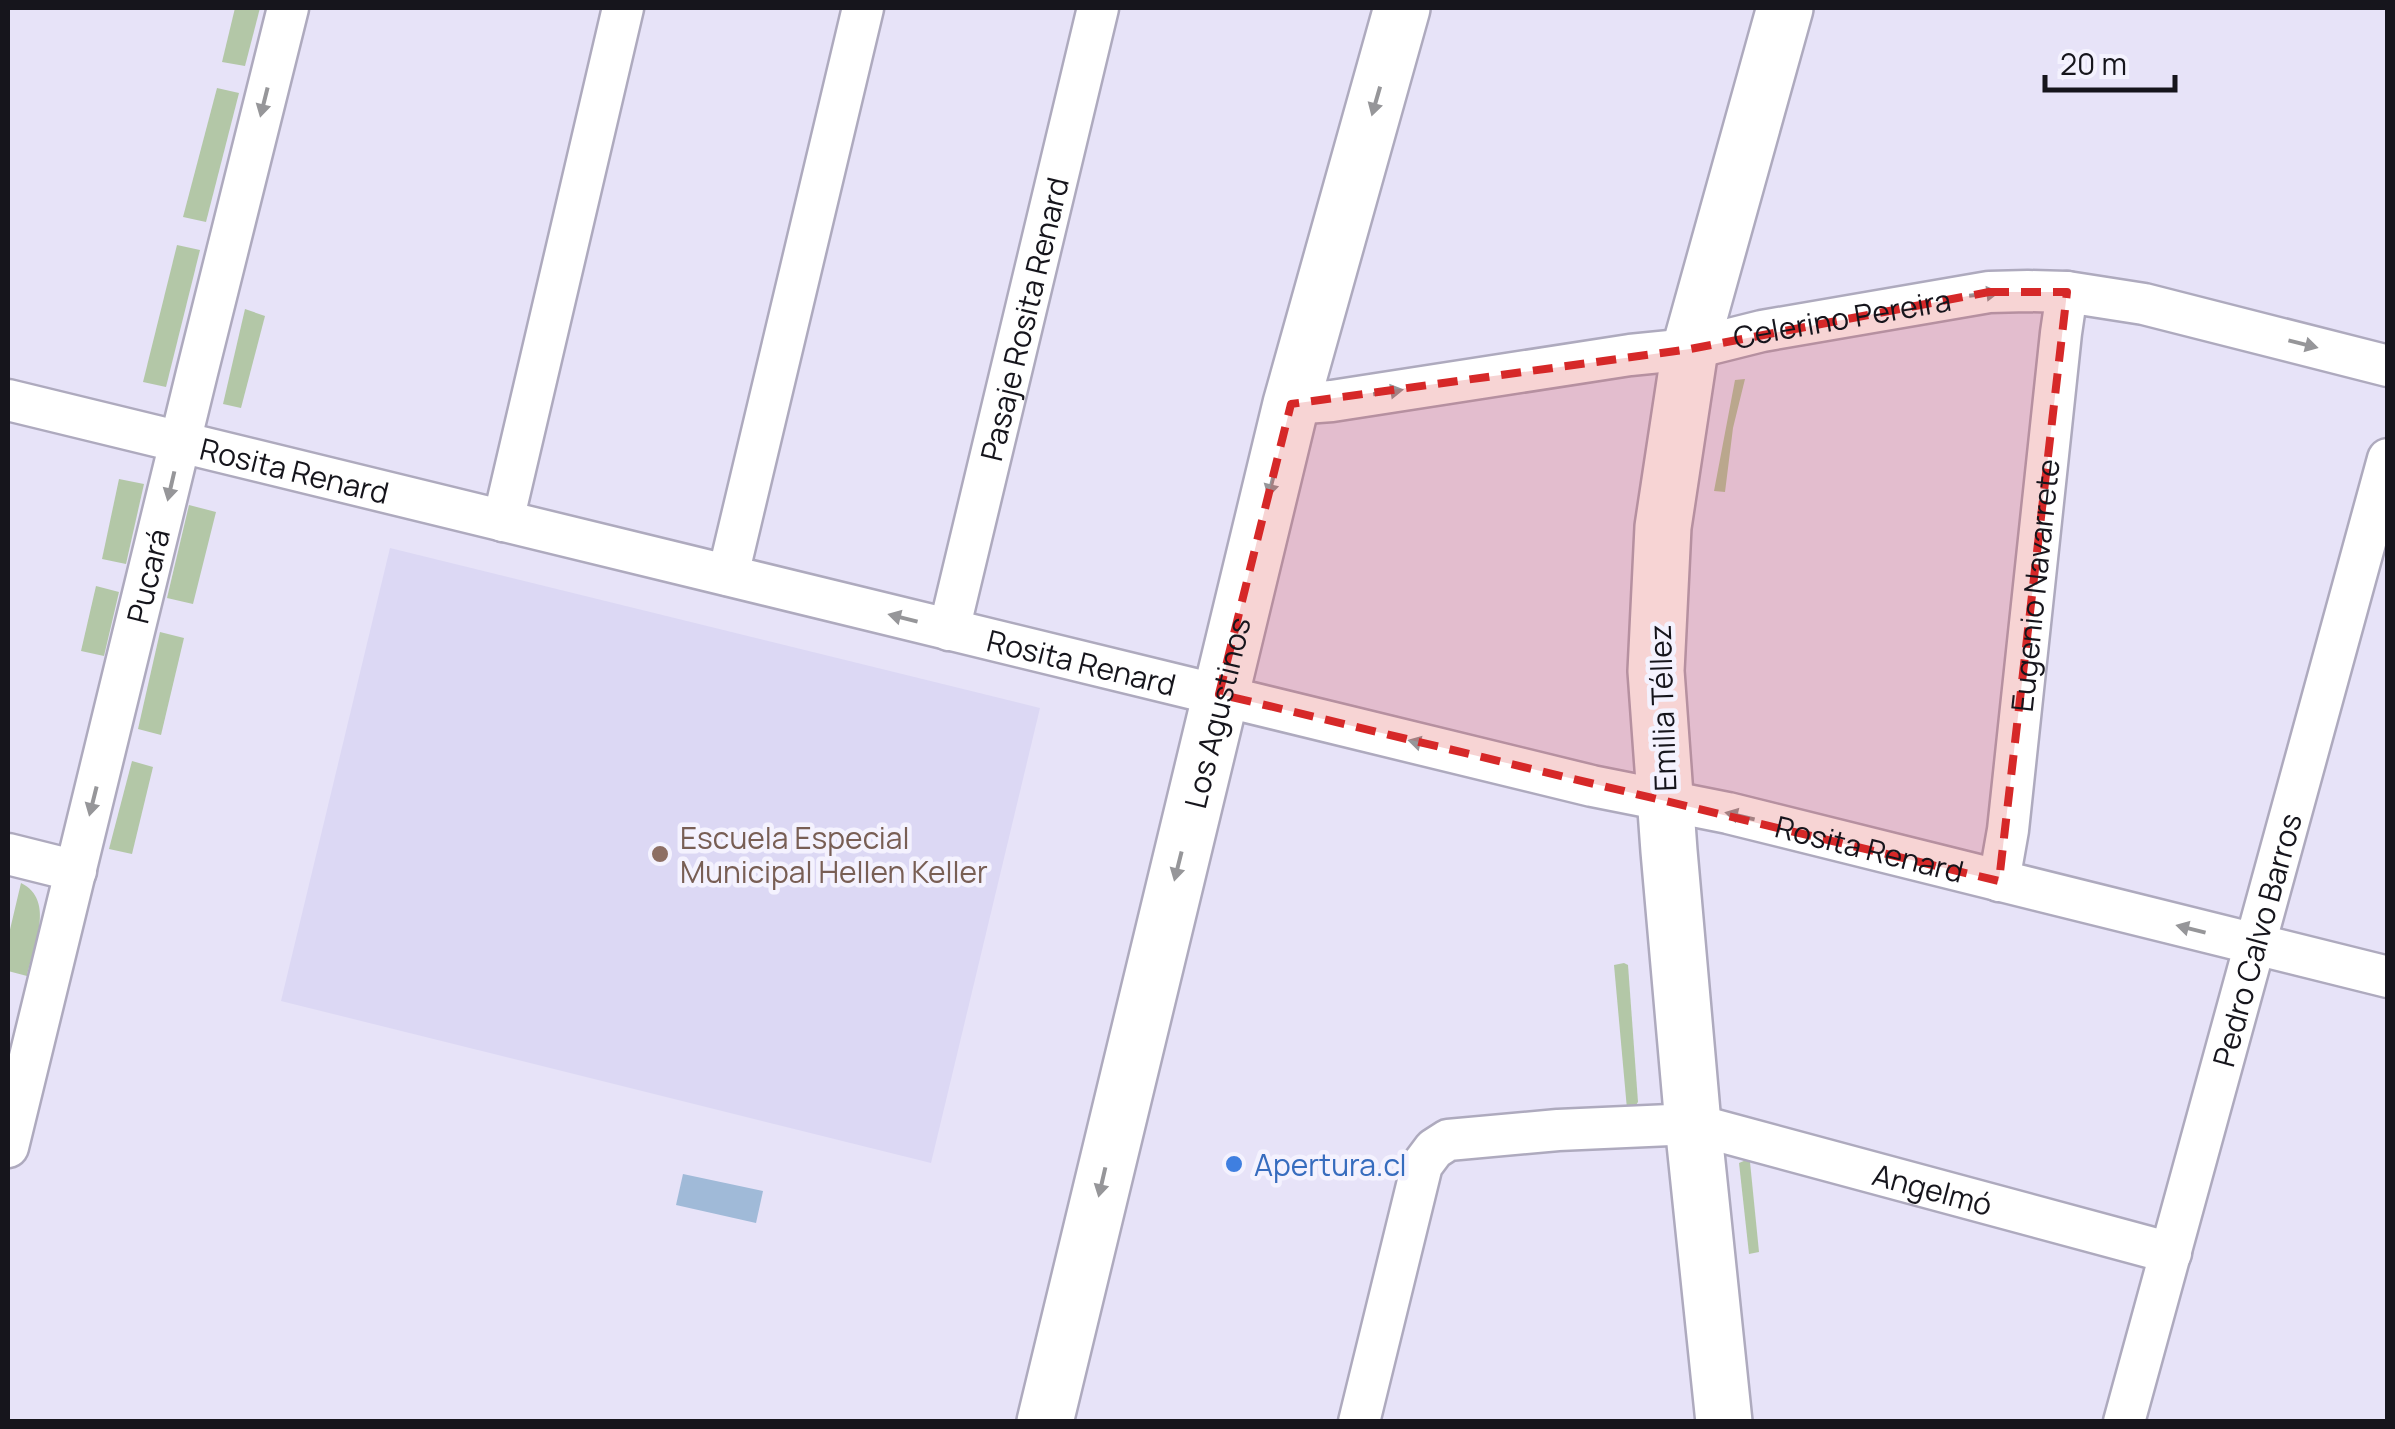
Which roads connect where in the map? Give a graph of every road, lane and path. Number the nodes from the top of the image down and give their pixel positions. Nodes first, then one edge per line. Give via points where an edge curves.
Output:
1 (288, 8) edge
2 (623, 8) edge
3 (863, 8) edge
4 (1098, 8) edge
5 (1402, 8) edge
6 (1784, 8) edge
7 (2067, 292) junction
8 (1690, 349) junction
9 (2388, 366) edge
10 (8, 400) edge
11 (1291, 404) junction
12 (181, 442) junction
13 (2388, 459) edge
14 (503, 521) junction
15 (728, 575) junction
16 (950, 630) junction
17 (1219, 694) junction
18 (1665, 799) junction
19 (8, 854) edge
20 (76, 871) junction
21 (1999, 881) junction
22 (2254, 945) junction
23 (2388, 977) edge
24 (1692, 1124) junction
25 (8, 1147) edge
26 (2171, 1253) junction
27 (1045, 1422) edge
28 (1359, 1422) edge
29 (1724, 1422) edge
30 (2124, 1422) edge

1 -> 12 street, Pucará
2 - 14 street
3 - 15 street
4 - 16 street, Pasaje Rosita Renard
5 -> 11 street, Los Agustinos
6 - 8 street, Emilia Téllez
8 -> 7 street, Celerino Pereira via 1989,292
7 -> 9 street, Celerino Pereira via 2144,304
7 - 21 street, Eugenio Navarrete
11 -> 8 street, Celerino Pereira
8 - 18 street, Emilia Téllez via 1663,527 1656,671
10 - 12 street, Rosita Renard
11 -> 17 street, Los Agustinos
12 - 14 street, Rosita Renard
12 -> 20 street, Pucará
13 - 22 street, Pedro Calvo Barros
14 - 15 street, Rosita Renard
16 -> 15 street, Rosita Renard
16 - 17 street, Rosita Renard
18 -> 17 street, Rosita Renard
17 -> 27 street, Los Agustinos
21 -> 18 street, Rosita Renard
18 - 24 street, Emilia Téllez
19 - 20 street
20 - 25 street, Pucará
22 -> 21 street, Rosita Renard
22 - 23 street, Rosita Renard
22 - 26 street, Pedro Calvo Barros
24 - 26 street, Angelmó
24 - 28 street, Angelmó via 1448,1140 1434,1148 1422,1165
24 - 29 street, Emilia Téllez
26 - 30 street, Pedro Calvo Barros

